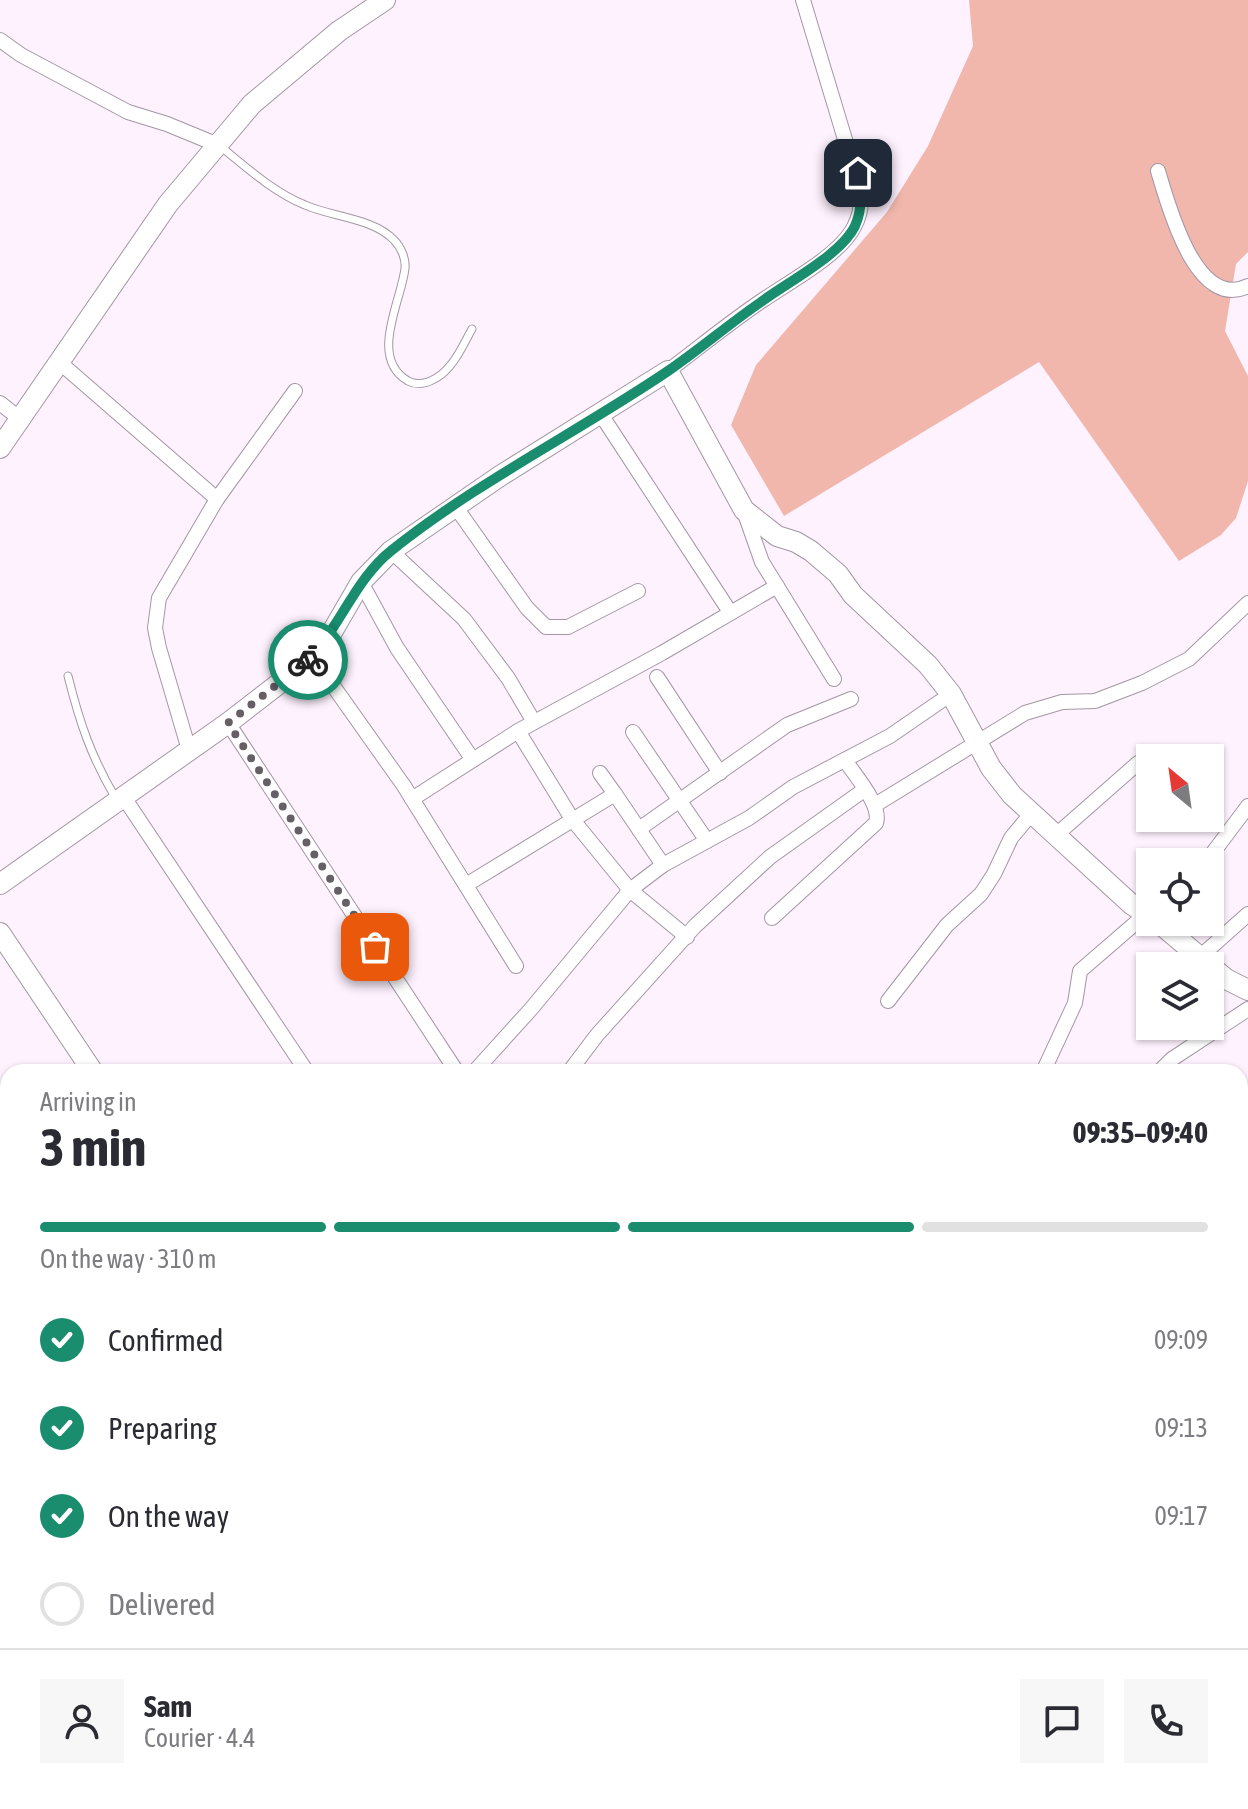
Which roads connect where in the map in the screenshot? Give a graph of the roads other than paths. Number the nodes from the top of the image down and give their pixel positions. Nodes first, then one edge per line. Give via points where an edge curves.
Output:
1 (385, 0) edge
2 (803, 0) edge
3 (0, 40) edge
4 (218, 145) junction
5 (1158, 171) dead end
6 (1248, 286) edge
7 (472, 329) dead end
8 (58, 361) junction
9 (668, 371) junction
10 (295, 391) dead end
11 (0, 403) edge
12 (600, 413) junction
13 (20, 419) junction
14 (0, 448) edge
15 (217, 499) junction
16 (455, 506) junction
17 (744, 510) junction
18 (391, 551) junction
19 (361, 582) junction
20 (777, 586) junction
21 (638, 591) dead end
22 (1248, 603) edge
23 (730, 612) junction
24 (312, 656) junction
25 (68, 676) dead end
26 (657, 677) dead end
27 (834, 679) dead end
28 (951, 694) junction
29 (851, 699) dead end
30 (534, 722) junction
31 (228, 723) junction
32 (518, 731) junction
33 (633, 732) dead end
34 (978, 742) junction
35 (189, 750) junction
36 (473, 760) junction
37 (845, 760) junction
38 (1136, 765) edge
39 (600, 773) dead end
40 (720, 773) junction
41 (864, 790) junction
42 (615, 794) junction
43 (120, 798) junction
44 (412, 799) junction
45 (679, 802) junction
46 (875, 805) junction
47 (1248, 806) edge
48 (1031, 814) junction
49 (572, 819) junction
50 (639, 829) junction
51 (1055, 836) junction
52 (707, 841) junction
53 (1216, 848) edge
54 (663, 865) junction
55 (0, 884) edge
56 (630, 890) junction
57 (470, 892) junction
58 (1136, 905) edge
59 (1248, 914) edge
60 (772, 918) dead end
61 (1136, 932) edge
62 (0, 933) edge
63 (1175, 936) edge
64 (687, 937) junction
65 (1196, 952) edge
66 (1205, 952) edge
67 (516, 966) dead end
68 (1224, 977) edge
69 (1248, 990) edge
70 (888, 1001) dead end
71 (1248, 1009) edge
72 (88, 1064) edge
73 (301, 1064) edge
74 (452, 1064) edge
75 (485, 1064) edge
76 (575, 1064) edge
77 (1047, 1064) edge
78 (1167, 1064) edge

1 - 4 street via 252,104
2 - 9 street via 858,173 862,199 854,227 792,282
3 - 4 street via 128,112
4 - 7 lane via 287,196 379,229 394,240 406,266 389,344 395,368 406,380 425,383 437,378 452,366
4 - 8 street via 168,204
5 - 6 street via 1177,232 1195,263 1212,283 1228,291
8 - 13 street
8 - 15 street
9 - 12 street
9 - 17 street
10 - 15 street
11 - 13 street
12 - 16 street
12 - 23 street
13 - 14 street
15 - 35 street via 159,598 155,628
16 - 18 street
16 - 21 street via 546,627 568,627
17 - 20 street via 754,545
17 - 28 street via 838,574
18 - 19 street
18 - 30 street via 464,619
19 - 24 street
19 - 36 street via 397,648
20 - 23 street
20 - 27 street
22 - 34 street via 1189,659 1095,701 1062,702 1025,713
23 - 30 street
24 - 31 street
24 - 44 street
25 - 43 lane via 95,764
26 - 40 street
28 - 34 street
28 - 37 street
29 - 40 street via 787,725
30 - 32 street
31 - 35 street
31 - 74 street
32 - 36 street
32 - 49 street
33 - 45 street
34 - 46 street
34 - 48 street via 991,768
35 - 43 street
36 - 44 street
37 - 41 street
37 - 52 street
38 - 51 street
39 - 42 street
40 - 45 street
41 - 46 street
41 - 64 street via 770,857
42 - 49 street
42 - 50 street
43 - 55 street
43 - 73 street
44 - 57 street
45 - 50 street
45 - 52 street
46 - 60 street via 879,816 871,830
47 - 53 street
48 - 51 street
48 - 70 street via 1011,838 981,894 947,925
49 - 56 street
49 - 57 street
50 - 54 street
51 - 58 street
52 - 54 street
54 - 56 street
56 - 64 street
56 - 75 street
57 - 67 street
59 - 66 street
61 - 77 street via 1080,971 1075,1003
62 - 72 street
63 - 65 street
64 - 76 street
68 - 69 street
71 - 78 street

